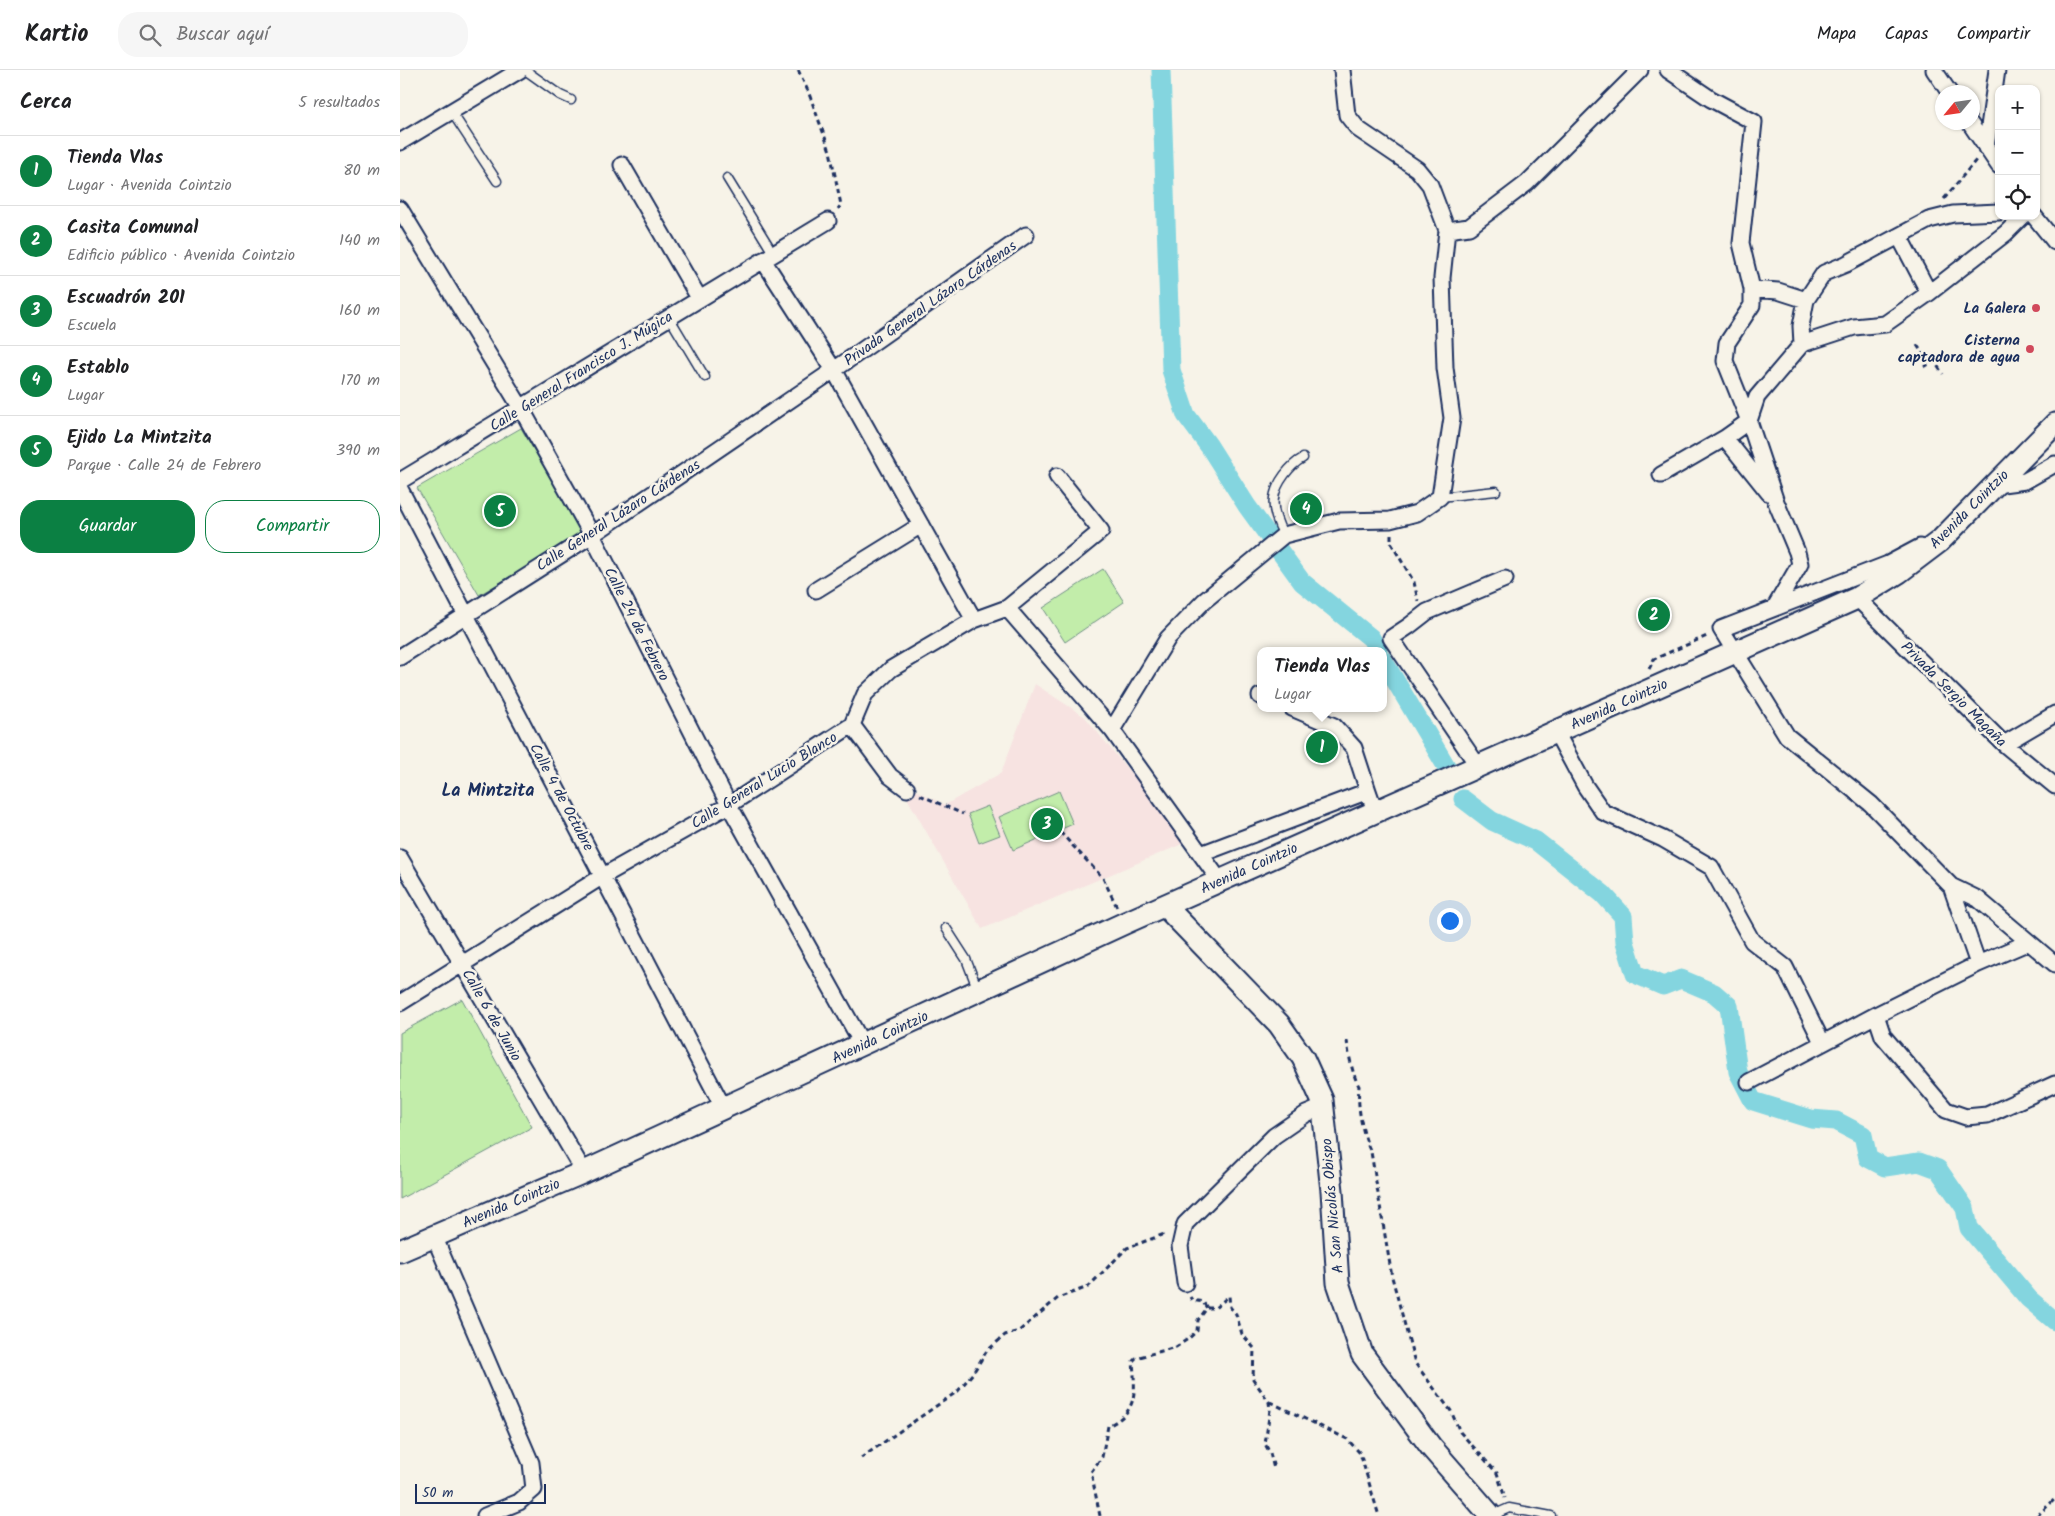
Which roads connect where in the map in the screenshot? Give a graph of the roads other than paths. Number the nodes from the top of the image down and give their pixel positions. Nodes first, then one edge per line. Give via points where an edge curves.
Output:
1 (520, 70) edge
2 (525, 70) edge
3 (1342, 70) edge
4 (1640, 70) edge
5 (1668, 70) edge
6 (1934, 70) edge
7 (1998, 70) edge
8 (1944, 85) edge
9 (571, 100) dead end
10 (451, 111) junction
11 (1974, 130) edge
12 (400, 142) edge
13 (1986, 148) junction
14 (1995, 160) edge
15 (622, 165) dead end
16 (728, 178) dead end
17 (498, 181) dead end
18 (400, 209) edge
19 (1995, 212) edge
20 (2019, 220) edge
21 (2037, 220) edge
22 (828, 221) road end
23 (1447, 230) junction
24 (1026, 235) dead end
25 (1899, 236) junction
26 (2055, 242) edge
27 (768, 257) junction
28 (1752, 289) junction
29 (1929, 293) junction
30 (699, 298) junction
31 (1806, 300) junction
32 (669, 317) junction
33 (1802, 344) junction
34 (834, 370) junction
35 (705, 377) dead end
36 (521, 408) junction
37 (1749, 421) junction
38 (2055, 424) edge
39 (1726, 438) junction
40 (1303, 458) dead end
41 (2055, 464) edge
42 (1661, 475) dead end
43 (1057, 476) dead end
44 (400, 481) edge
45 (1995, 485) junction
46 (400, 489) edge
47 (1496, 491) dead end
48 (1440, 497) junction
49 (1776, 502) junction
50 (920, 525) junction
51 (592, 535) junction
52 (1278, 540) junction
53 (1940, 541) junction
54 (1505, 579) dead end
55 (816, 590) dead end
56 (1857, 598) junction
57 (1775, 607) junction
58 (1007, 608) junction
59 (465, 614) junction
60 (974, 620) junction
61 (1735, 652) junction
62 (400, 657) edge
63 (1301, 712) edge
64 (2055, 714) edge
65 (852, 725) junction
66 (1112, 730) junction
67 (1556, 732) junction
68 (2004, 744) junction
69 (1478, 766) junction
70 (2055, 786) edge
71 (907, 789) road end
72 (1372, 801) junction
73 (729, 805) junction
74 (1201, 854) junction
75 (400, 858) edge
76 (604, 876) junction
77 (1220, 881) junction
78 (1951, 886) junction
79 (1165, 906) junction
80 (946, 928) dead end
81 (2029, 942) junction
82 (1978, 964) junction
83 (2055, 964) edge
84 (462, 965) junction
85 (979, 991) junction
86 (400, 1002) edge
87 (1876, 1015) junction
88 (1822, 1042) junction
89 (863, 1045) junction
90 (1749, 1082) dead end
91 (2055, 1084) edge
92 (723, 1107) junction
93 (1323, 1107) junction
94 (584, 1172) junction
95 (434, 1236) junction
96 (400, 1250) edge
97 (1184, 1283) road end
98 (1497, 1513) edge
99 (485, 1516) edge
100 (1551, 1516) edge

1 - 10 street
2 - 9 lane
3 - 23 street via 1346,114 1358,129 1417,169 1430,185
4 - 23 street via 1527,183 1469,227
5 - 28 street via 1711,100 1754,122 1741,243
6 - 8 street
7 - 13 street
10 - 12 street
10 - 17 lane
11 - 13 street
13 - 14 street
15 - 30 street
16 - 27 lane
18 - 36 street, Calle 24 de Febrero
19 - 25 street via 1953,214 1929,220
20 - 29 street
21 - 26 street
22 - 27 street, Calle General Francisco J. Múgica
23 - 48 street via 1442,278 1445,368 1452,418
24 - 34 street, Privada General Lázaro Cárdenas
25 - 29 street
25 - 31 street via 1824,273
27 - 30 street, Calle General Francisco J. Múgica
27 - 34 street
28 - 31 street via 1778,291
28 - 37 street via 1752,304 1727,343 1725,361
29 - 33 street via 1885,324 1854,327
30 - 32 street, Calle General Francisco J. Múgica
31 - 33 street via 1801,326
32 - 35 lane
32 - 36 street, Calle General Francisco J. Múgica
33 - 37 street via 1757,397
34 - 50 street
34 - 51 street, Calle General Lázaro Cárdenas
36 - 44 street, Calle General Francisco J. Múgica
36 - 51 street, Calle 24 de Febrero
37 - 39 street
37 - 49 street
38 - 45 main road, Avenida Cointzio
39 - 42 street
39 - 49 street
40 - 52 lane via 1293,463 1274,498
41 - 45 street via 2025,481
43 - 58 street, Calle General Lucio Blanco via 1101,532
45 - 53 main road, Avenida Cointzio
46 - 59 street, Calle 4 de Octubre
47 - 48 lane
48 - 52 street via 1417,513 1390,520 1339,521
49 - 57 street via 1800,564
50 - 55 street
50 - 60 street
51 - 59 street, Calle General Lázaro Cárdenas
51 - 73 street, Calle 24 de Febrero
52 - 66 street via 1204,601 1168,638
53 - 56 main road, Avenida Cointzio via 1900,572
53 - 57 street
54 - 69 street via 1427,612 1391,638
56 - 61 main road, Avenida Cointzio
56 - 68 street, Privada Sergio Magaña
57 - 61 street via 1721,629
58 - 60 street, Calle General Lucio Blanco
58 - 66 street
59 - 62 street, Calle General Lázaro Cárdenas
59 - 76 street, Calle 4 de Octubre
60 - 65 street, Calle General Lucio Blanco via 892,669 865,694
61 - 67 main road, Avenida Cointzio
61 - 78 street via 1787,736 1871,804
63 - 72 street via 1334,726 1354,748
64 - 68 street
65 - 71 street via 890,776
65 - 73 street, Calle General Lucio Blanco
66 - 74 street
67 - 69 main road, Avenida Cointzio
67 - 88 street via 1602,812 1663,839 1711,867 1752,941 1785,967
68 - 70 street, Privada Sergio Magaña
69 - 72 main road, Avenida Cointzio
72 - 74 street
72 - 77 main road, Avenida Cointzio
73 - 76 street, Calle General Lucio Blanco
73 - 89 street, Calle 24 de Febrero
74 - 77 street
75 - 84 street, Calle 6 de Junio
76 - 84 street, Calle General Lucio Blanco
76 - 92 street, Calle 4 de Octubre
77 - 79 main road, Avenida Cointzio
78 - 81 street via 1978,899
78 - 82 street
79 - 85 main road, Avenida Cointzio
79 - 93 main road, A San Nicolás Obispo via 1279,1024 1303,1058
80 - 85 lane via 966,959
81 - 82 street
81 - 83 street
82 - 87 street
84 - 86 street, Calle General Lucio Blanco
84 - 94 street, Calle 6 de Junio
85 - 89 main road, Avenida Cointzio
87 - 88 street
87 - 91 street via 1883,1036 1946,1110 1966,1117 1987,1115
88 - 90 street
89 - 92 main road, Avenida Cointzio
92 - 94 main road, Avenida Cointzio
93 - 97 street via 1306,1114 1274,1136 1185,1224 1180,1246
93 - 98 main road, A San Nicolás Obispo via 1338,1283 1362,1354 1431,1448
94 - 95 main road, Avenida Cointzio
95 - 96 main road, Avenida Cointzio
95 - 99 street via 531,1463 534,1489 519,1502
98 - 100 lane

